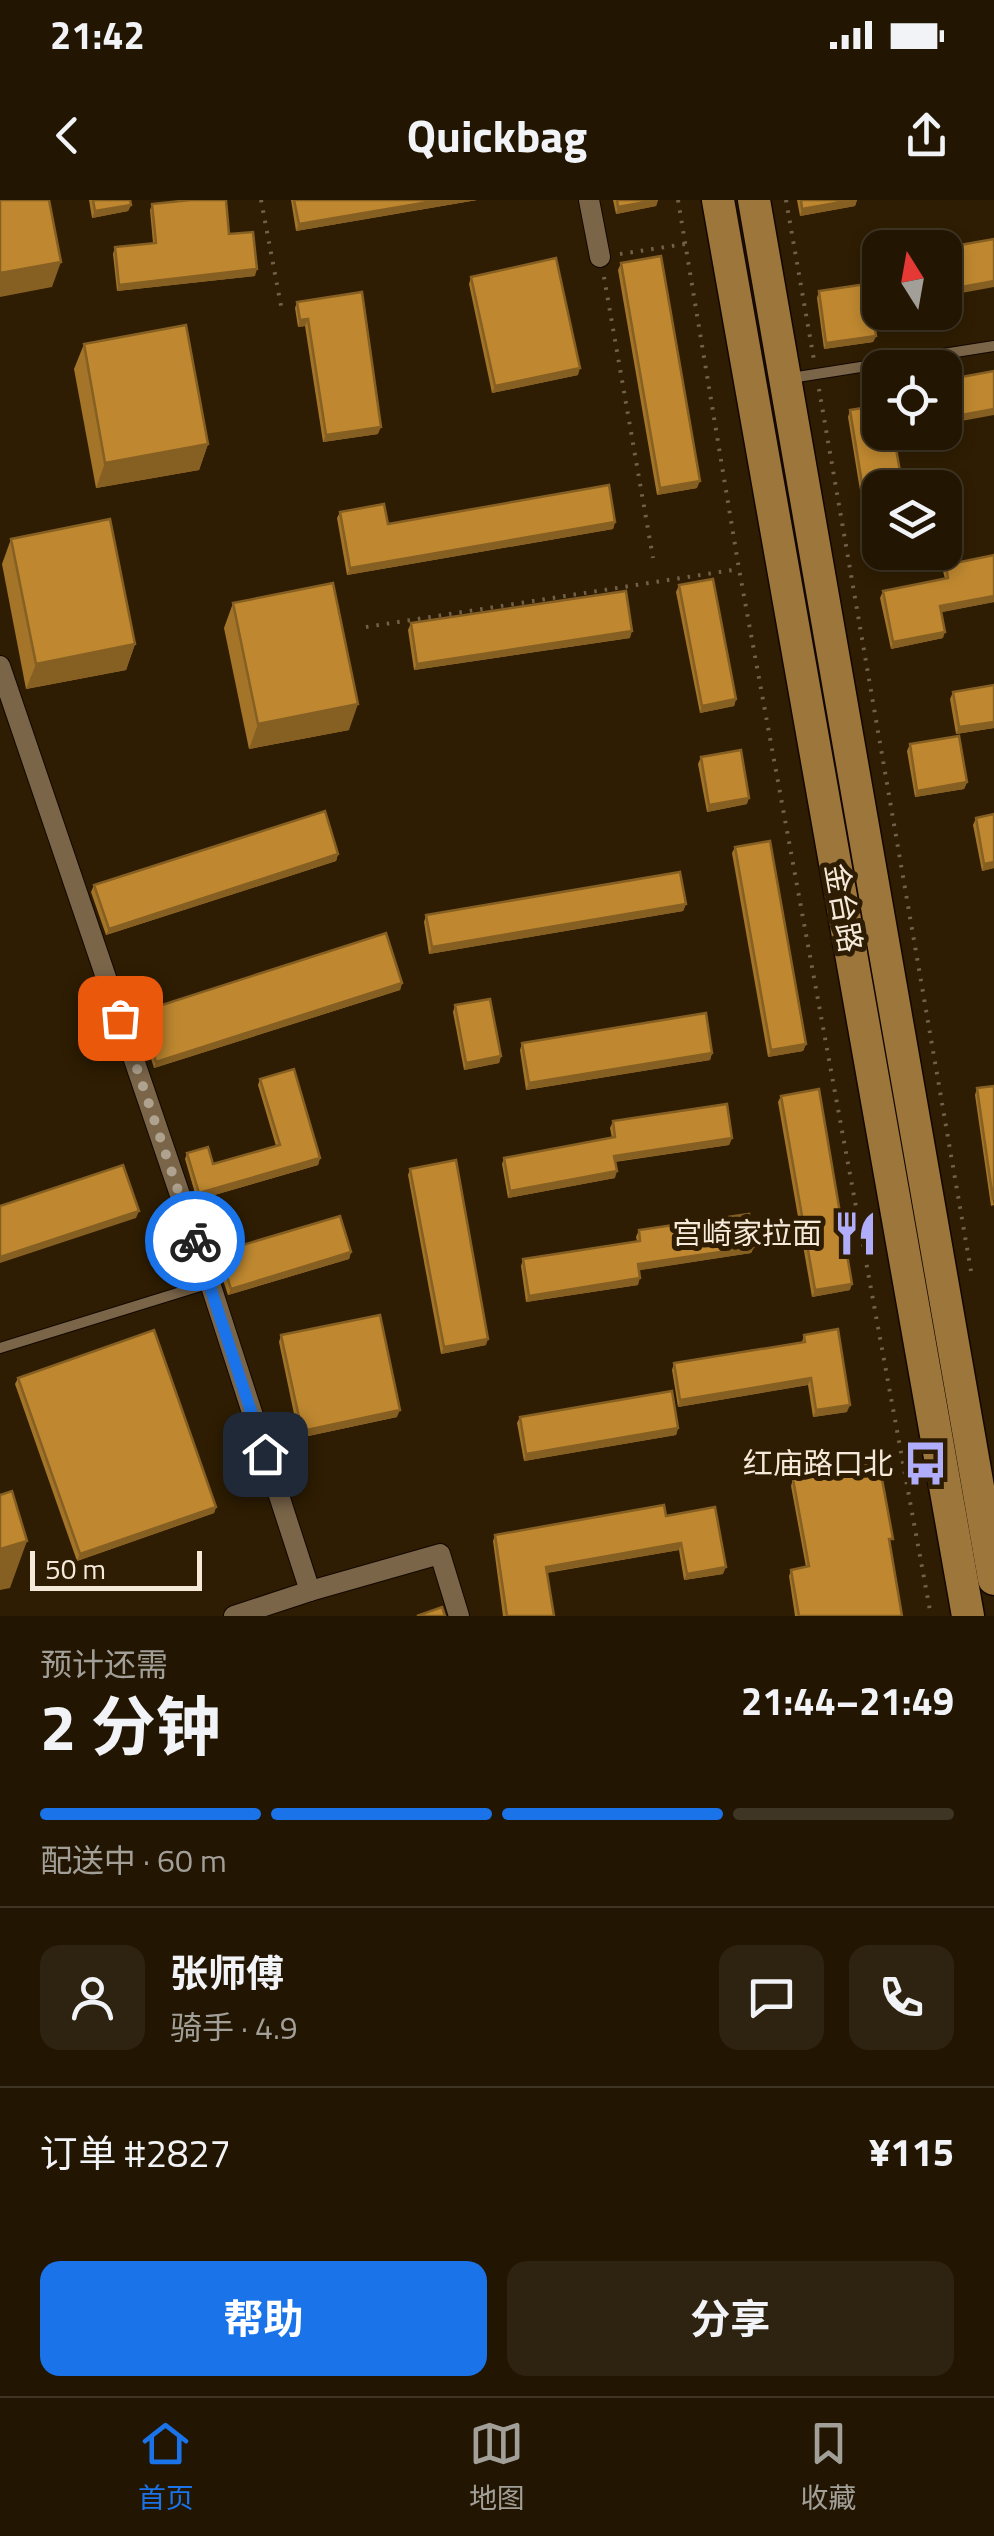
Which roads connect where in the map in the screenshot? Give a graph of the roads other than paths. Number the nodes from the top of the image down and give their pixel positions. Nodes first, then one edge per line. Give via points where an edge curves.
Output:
1 (589, 200) edge
2 (718, 200) edge
3 (754, 200) edge
4 (600, 257) road end
5 (994, 346) edge
6 (801, 377) junction
7 (0, 666) edge
8 (210, 1283) junction
9 (0, 1348) edge
10 (994, 1579) edge
11 (310, 1591) junction
12 (234, 1616) edge
13 (459, 1616) edge
14 (968, 1616) edge

1 - 4 street
2 - 14 main road, 金台路
3 - 6 main road, 金台路
5 - 6 lane
6 - 10 main road, 金台路
7 - 8 street
8 - 9 lane
8 - 11 street
11 - 12 street
11 - 13 street via 440,1554

